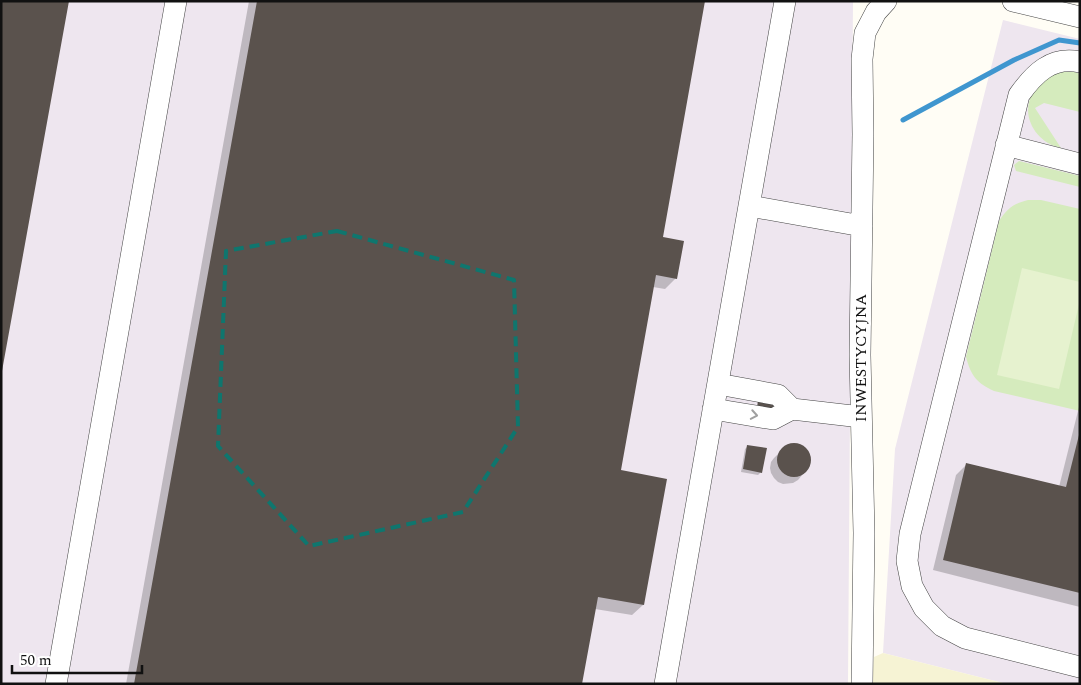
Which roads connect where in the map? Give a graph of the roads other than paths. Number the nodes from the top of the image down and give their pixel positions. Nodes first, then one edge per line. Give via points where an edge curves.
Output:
1 (176, 1) edge
2 (785, 1) edge
3 (886, 1) edge
4 (1013, 1) edge
5 (1080, 17) edge
6 (1080, 62) edge
7 (1006, 145) junction
8 (1080, 164) edge
9 (750, 206) junction
10 (862, 226) junction
11 (718, 384) junction
12 (714, 409) junction
13 (792, 409) junction
14 (862, 417) junction
15 (1080, 667) edge
16 (56, 684) edge
17 (665, 684) edge
18 (862, 684) edge

1 - 16 street
2 - 9 street
3 - 10 street, INWESTYCYJNA via 865,33 862,59
4 - 5 street
6 - 7 street via 1058,62 1042,69 1029,81 1019,95
7 - 8 street
7 - 15 street via 910,534 908,561 916,594 924,608 942,626 965,638
9 - 10 street
9 - 11 street
10 - 14 street, INWESTYCYJNA
11 - 12 street
11 - 13 street via 778,395
12 -> 13 street via 773,419
12 - 17 street
13 - 14 street
14 - 18 street, INWESTYCYJNA

